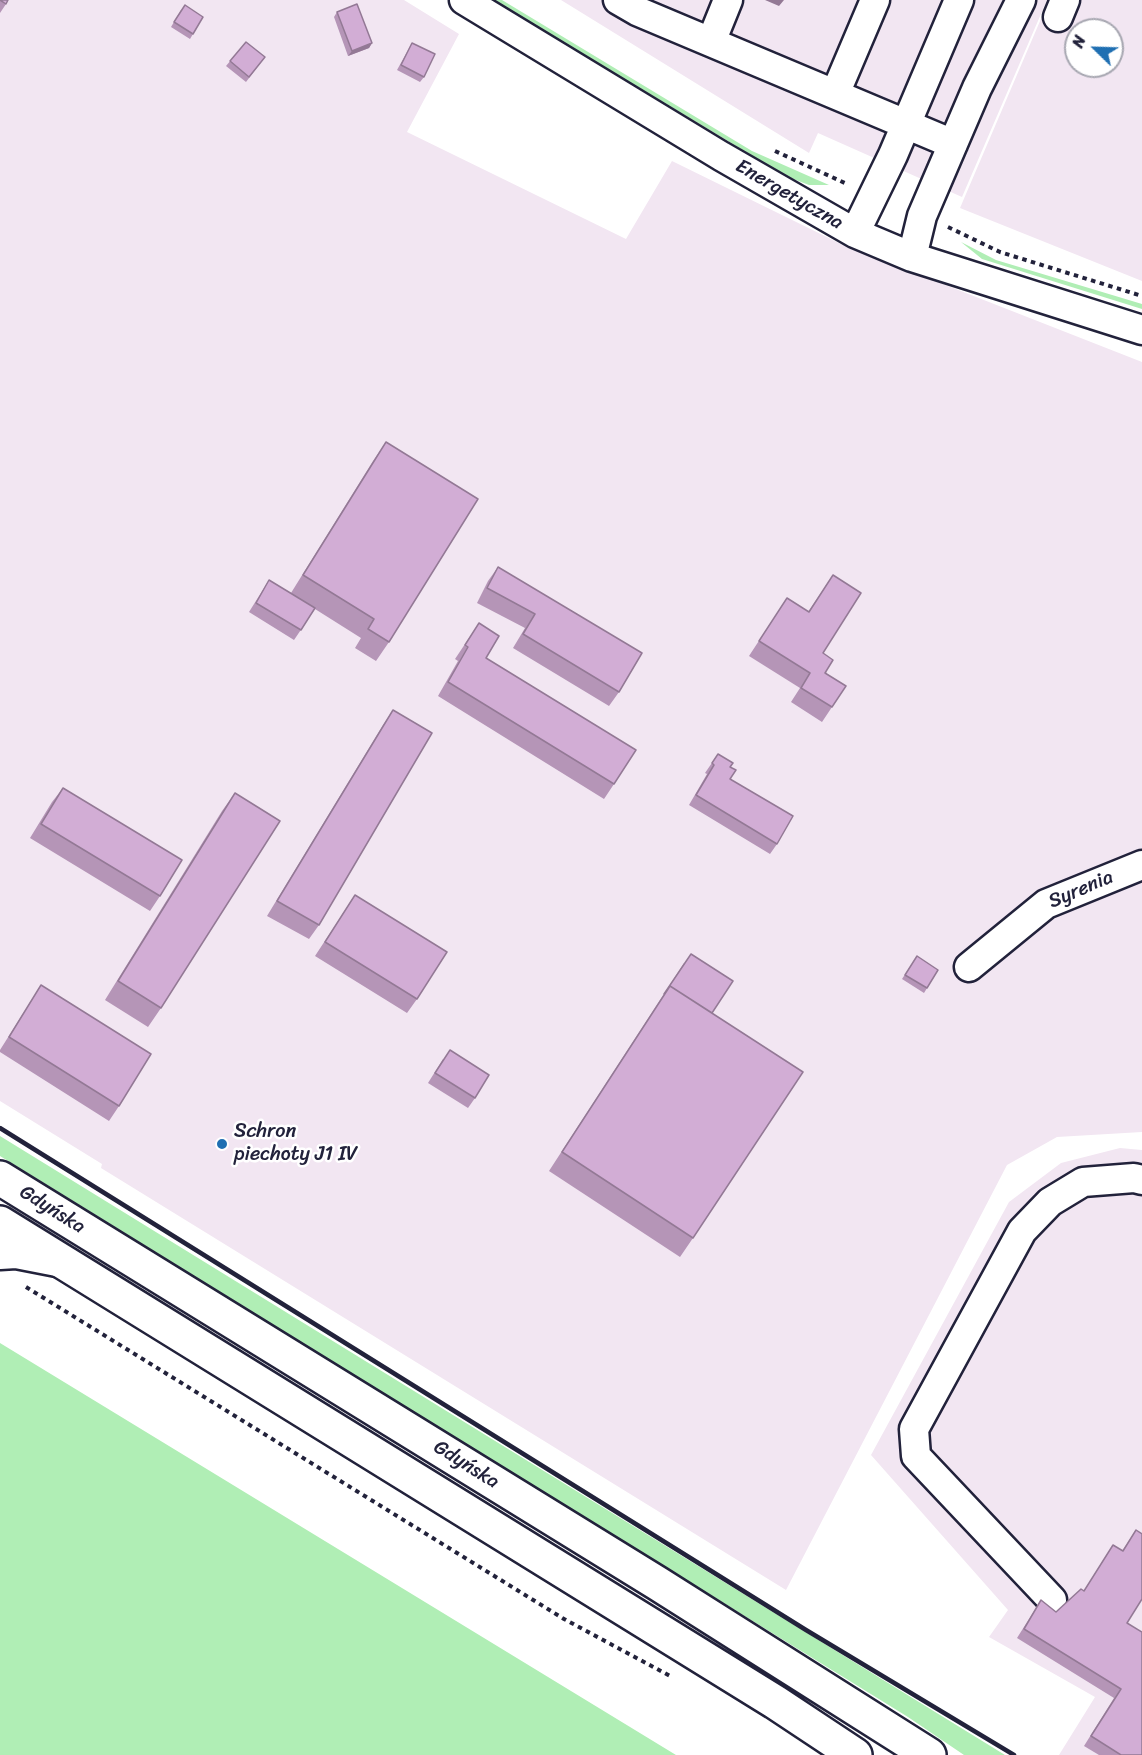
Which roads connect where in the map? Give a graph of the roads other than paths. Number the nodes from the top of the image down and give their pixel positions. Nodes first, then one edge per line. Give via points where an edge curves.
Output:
1 (464, 0) edge
2 (618, 0) edge
3 (728, 0) edge
4 (875, 0) edge
5 (959, 0) edge
6 (1020, 1) edge
7 (711, 42) junction
8 (835, 94) junction
9 (907, 124) junction
10 (953, 144) junction
11 (855, 233) junction
12 (912, 256) junction
13 (1142, 330) edge
14 (1142, 865) edge
15 (969, 967) dead end
16 (0, 1178) edge
17 (1142, 1180) edge
18 (0, 1223) edge
19 (0, 1255) edge
20 (66, 1263) junction
21 (1052, 1600) dead end
22 (855, 1755) edge
23 (929, 1755) edge

1 - 11 street, Energetyczna
2 - 7 street
3 - 7 street
4 - 8 street
5 - 9 street
6 - 10 street
7 - 8 street
8 - 9 street
9 - 10 street
9 - 11 street
10 - 12 street via 922,216
11 - 12 street, Energetyczna
12 - 13 street, Energetyczna
14 - 15 street, Syrenia via 1046,903
16 - 23 main road, Gdyńska
17 - 21 street via 1083,1182 1050,1202 1022,1231 914,1430 916,1456
18 - 20 main road, Gdyńska
19 - 20 street
20 - 22 main road, Gdyńska

